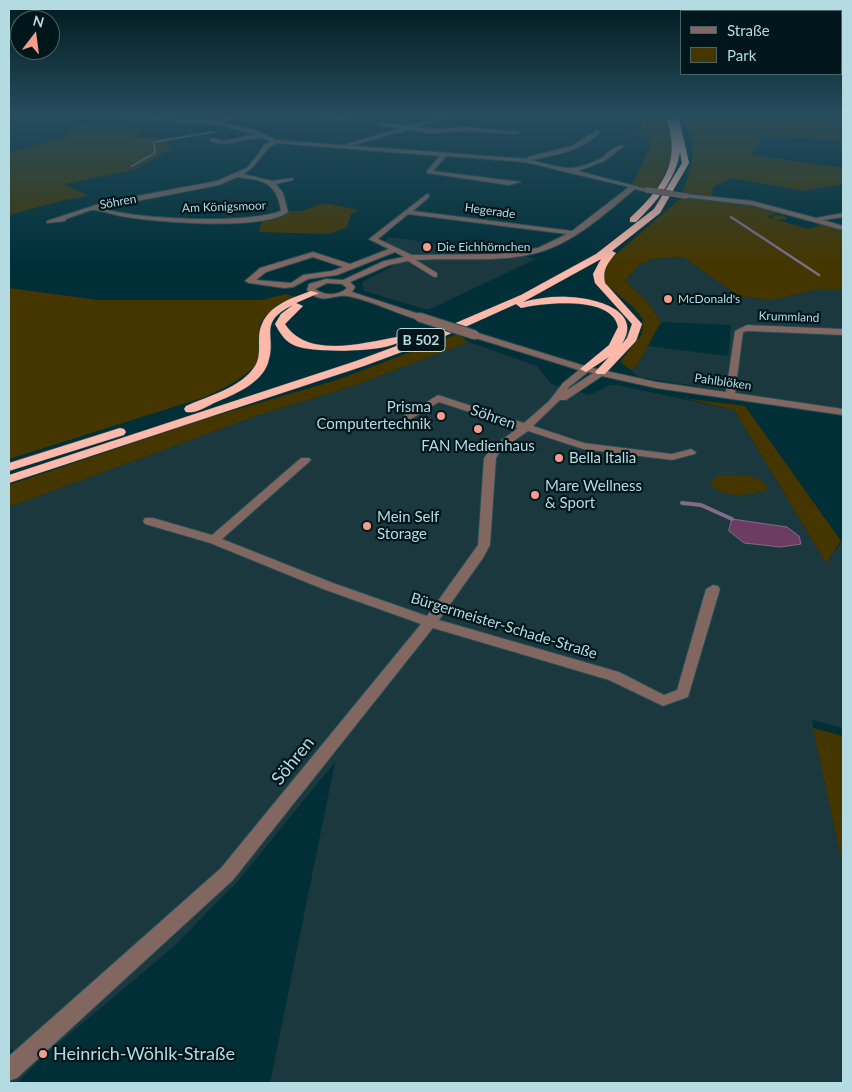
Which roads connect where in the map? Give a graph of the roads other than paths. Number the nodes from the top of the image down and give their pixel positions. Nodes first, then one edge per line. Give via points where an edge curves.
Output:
1 (253, 165) edge
2 (436, 165) edge
3 (547, 165) edge
4 (589, 165) edge
5 (673, 165) edge
6 (685, 165) edge
7 (573, 171) junction
8 (235, 175) junction
9 (291, 179) dead end
10 (501, 181) dead end
11 (273, 183) junction
12 (632, 188) junction
13 (427, 196) dead end
14 (93, 207) junction
15 (406, 212) junction
16 (843, 215) edge
17 (63, 216) dead end
18 (814, 220) junction
19 (843, 228) edge
20 (572, 234) junction
21 (627, 238) junction
22 (394, 250) junction
23 (411, 259) junction
24 (350, 266) junction
25 (434, 275) dead end
26 (344, 282) junction
27 (346, 293) junction
28 (318, 294) junction
29 (488, 314) junction
30 (843, 332) edge
31 (397, 340) junction
32 (546, 357) junction
33 (586, 369) junction
34 (601, 372) junction
35 (566, 385) junction
36 (730, 396) junction
37 (553, 403) junction
38 (190, 409) junction
39 (843, 412) edge
40 (407, 417) dead end
41 (525, 428) junction
42 (691, 452) dead end
43 (304, 460) dead end
44 (9, 467) edge
45 (9, 479) edge
46 (149, 521) dead end
47 (214, 540) junction
48 (713, 589) dead end
49 (430, 622) junction
50 (9, 1070) edge

1 - 8 street, Söhren
2 - 10 street via 430,172
3 - 7 street
4 - 7 street
5 - 31 highway, B 502 via 657,196 628,224 563,268
6 - 21 highway, B 502 via 675,190 659,210
7 - 12 street
8 - 11 street, Am Königsmoor
8 - 14 street, Söhren via 204,187
9 - 11 street
11 - 14 street, Am Königsmoor via 282,194 284,212 262,218 181,220 110,213
12 - 18 street, bridge via 745,202
12 - 20 street
13 - 15 street
14 - 17 street, Söhren
15 - 20 street, Hegerade
15 - 22 street via 373,239
16 - 18 street
18 - 19 street
20 - 23 street via 552,245 513,254
21 - 29 highway, B 502 via 576,271
21 - 34 highway via 603,261 597,274 598,282 631,314 637,324 636,330 621,352
22 - 23 street
22 - 24 street
23 - 25 street
23 - 26 street via 393,261
24 - 24 street via 313,254 264,270 249,281 284,286
26 - 27 street via 351,287
26 - 28 street via 312,286 311,290
27 - 28 street via 335,296
27 - 32 street, Pahlblöken, bridge
28 - 31 highway via 291,309 280,324 283,334 296,343 337,348
28 - 38 highway via 280,308 271,315 263,325 265,355 261,366 244,383
29 - 33 highway via 548,300 571,300 605,308 617,315 623,329 610,350
29 - 45 highway, B 502 via 323,376
30 - 36 street, Krummland via 747,328 739,331
31 - 38 highway, B 502
32 - 33 street, Pahlblöken
32 - 35 street via 568,375
33 - 34 street, Pahlblöken
33 - 35 street, Söhren
34 - 36 street, Pahlblöken via 662,386
34 - 37 street
35 - 37 street, Söhren
36 - 39 street, Pahlblöken
37 - 41 street, Söhren
38 - 44 highway, B 502
40 - 41 street, Söhren via 438,398
41 - 42 street, Söhren via 583,446 672,457
41 - 49 street, Söhren via 497,448 490,458 484,545
43 - 47 street
46 - 47 street, Bürgermeister-Schade-Straße
47 - 49 street, Bürgermeister-Schade-Straße via 328,586
48 - 49 street, Bürgermeister-Schade-Straße via 683,693 663,701 614,676
49 - 50 street, Söhren via 227,874

